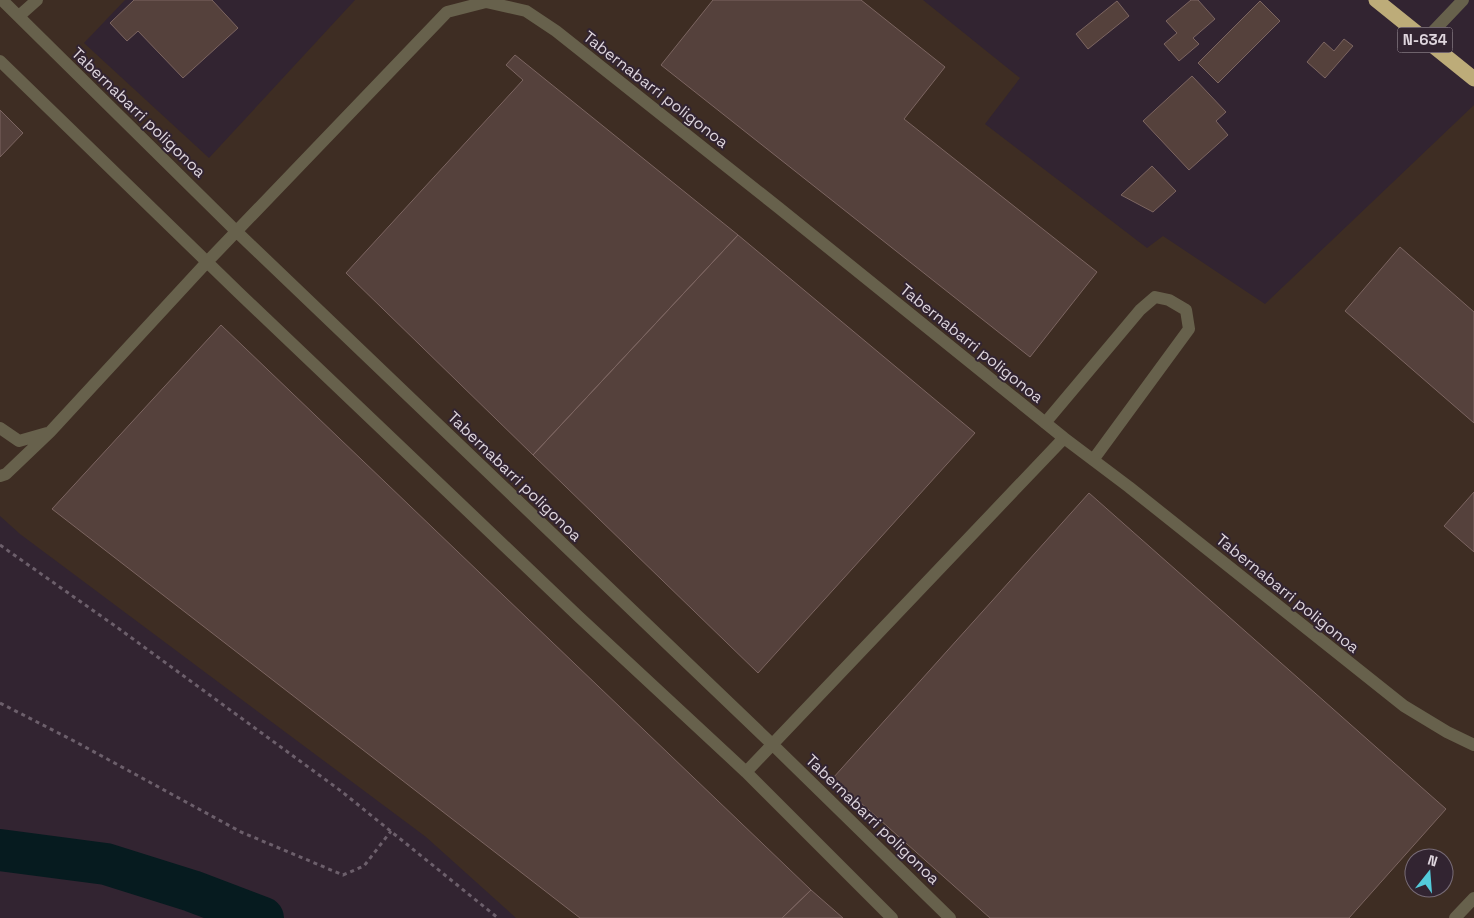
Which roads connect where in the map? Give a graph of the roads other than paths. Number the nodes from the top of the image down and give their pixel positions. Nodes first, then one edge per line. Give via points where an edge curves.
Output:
1 (2, 0) edge
2 (38, 0) edge
3 (1376, 0) edge
4 (1463, 0) edge
5 (18, 16) junction
6 (1425, 40) junction
7 (0, 61) edge
8 (1474, 79) edge
9 (237, 232) junction
10 (207, 262) junction
11 (1045, 423) junction
12 (0, 428) edge
13 (50, 432) junction
14 (1064, 438) junction
15 (1093, 460) junction
16 (0, 476) edge
17 (772, 744) junction
18 (1474, 745) edge
19 (746, 772) junction
20 (1474, 898) edge
21 (892, 918) edge
22 (950, 918) edge
23 (1455, 918) edge

1 - 5 street, Tabernabarri poligonoa
2 - 5 street
3 - 6 highway, N-634
4 - 6 street
5 - 9 street, Tabernabarri poligonoa
6 - 8 highway, N-634
7 - 10 street
9 - 10 street, Tabernabarri poligonoa
9 - 11 street, Tabernabarri poligonoa via 448,12 486,2 526,11 572,43
9 - 17 street, Tabernabarri poligonoa
10 - 13 street, Tabernabarri poligonoa
10 - 19 street
11 - 14 street, Tabernabarri poligonoa
11 - 15 street via 1140,310 1155,297 1169,300 1186,310 1189,329
12 - 13 street via 19,441
13 - 16 street, Tabernabarri poligonoa
14 - 15 street, Tabernabarri poligonoa
14 - 17 street
15 - 18 street, Tabernabarri poligonoa via 1404,706
17 - 19 street
17 - 22 street, Tabernabarri poligonoa
19 - 21 street
20 - 23 street

